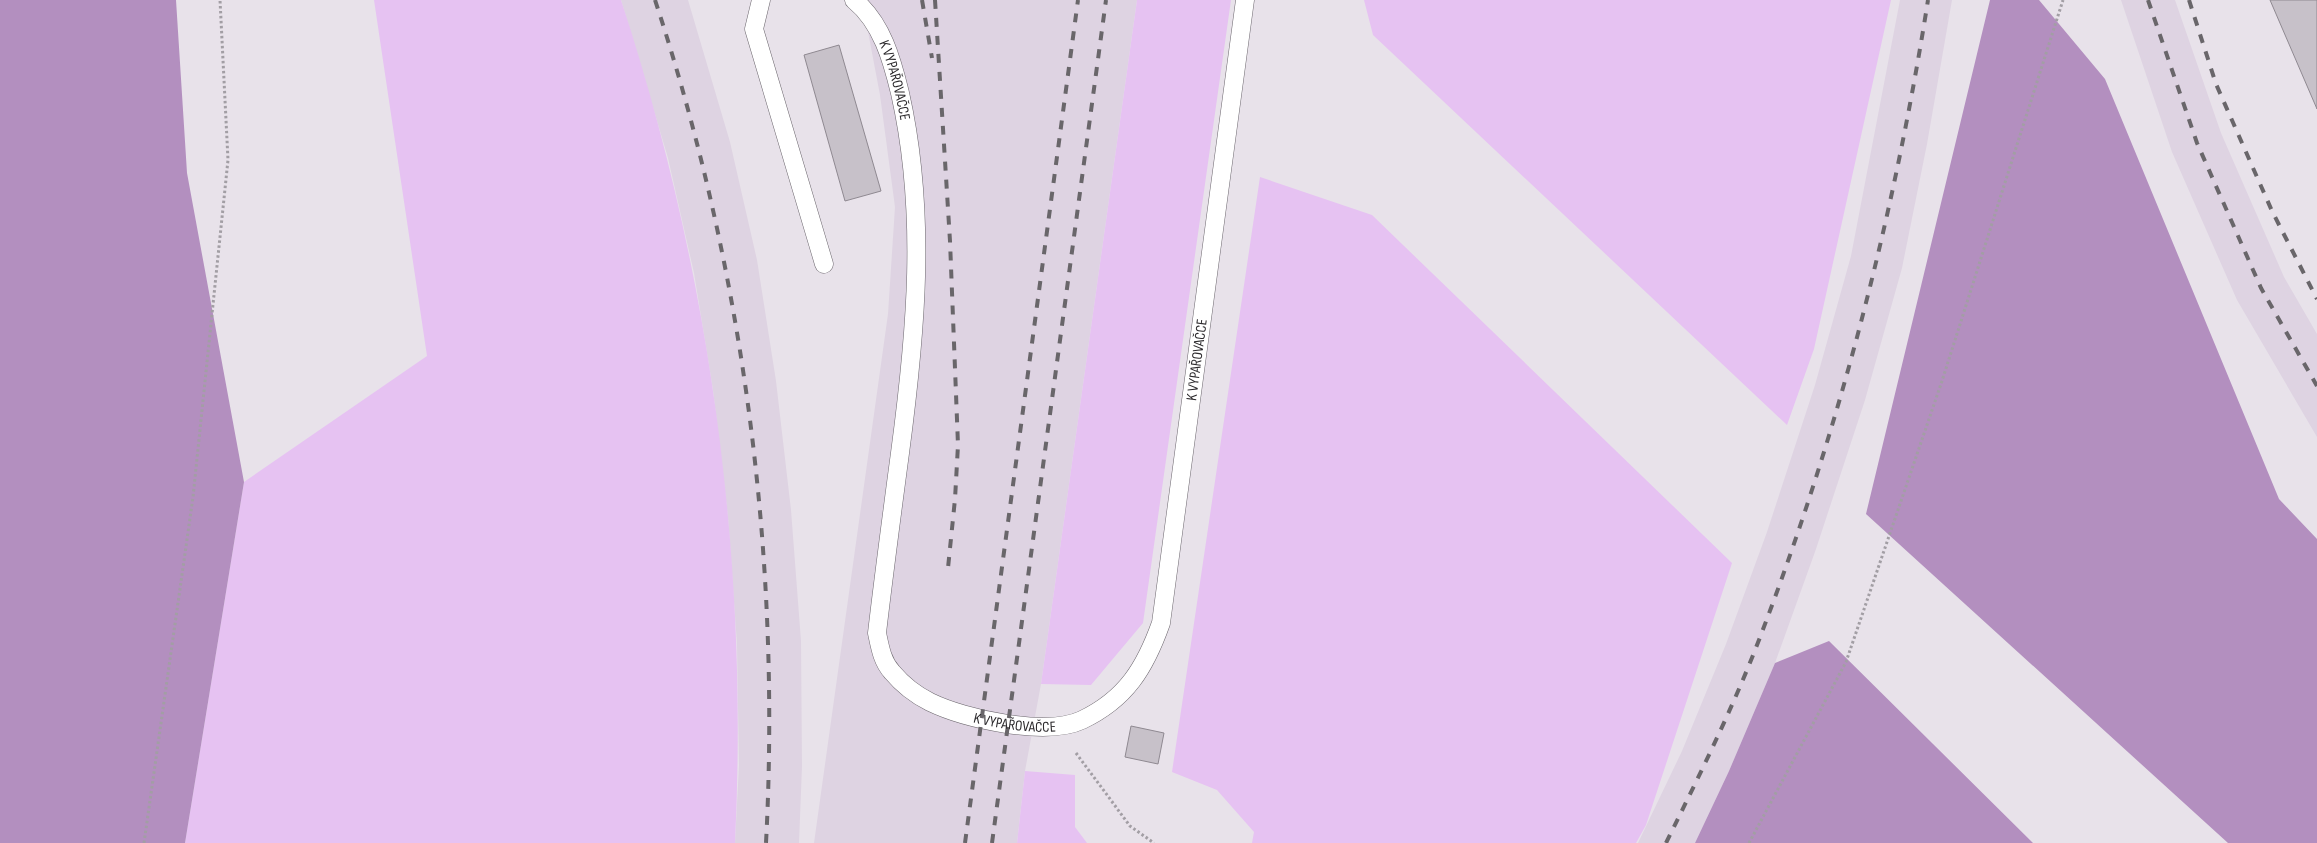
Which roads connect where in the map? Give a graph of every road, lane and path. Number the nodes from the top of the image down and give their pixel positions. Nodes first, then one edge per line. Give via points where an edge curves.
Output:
1 (220, 0) edge
2 (760, 0) edge
3 (854, 0) edge
4 (1245, 0) edge
5 (2062, 0) edge
6 (824, 264) dead end
7 (1059, 728) junction
8 (144, 843) edge
9 (1154, 843) edge
10 (1748, 843) edge

1 - 8 path via 228,160 193,496
2 - 6 lane via 754,29
3 - 7 lane, K VYPAŘOVAČCE via 880,33 892,59 909,132 916,193 918,266 912,358 876,633 882,655 890,670 903,683 931,703 982,719
4 - 7 lane, K VYPAŘOVAČCE via 1161,623 1150,654 1138,675 1122,692 1101,710
5 - 10 path via 1942,381 1846,662
7 - 9 path via 1130,826

